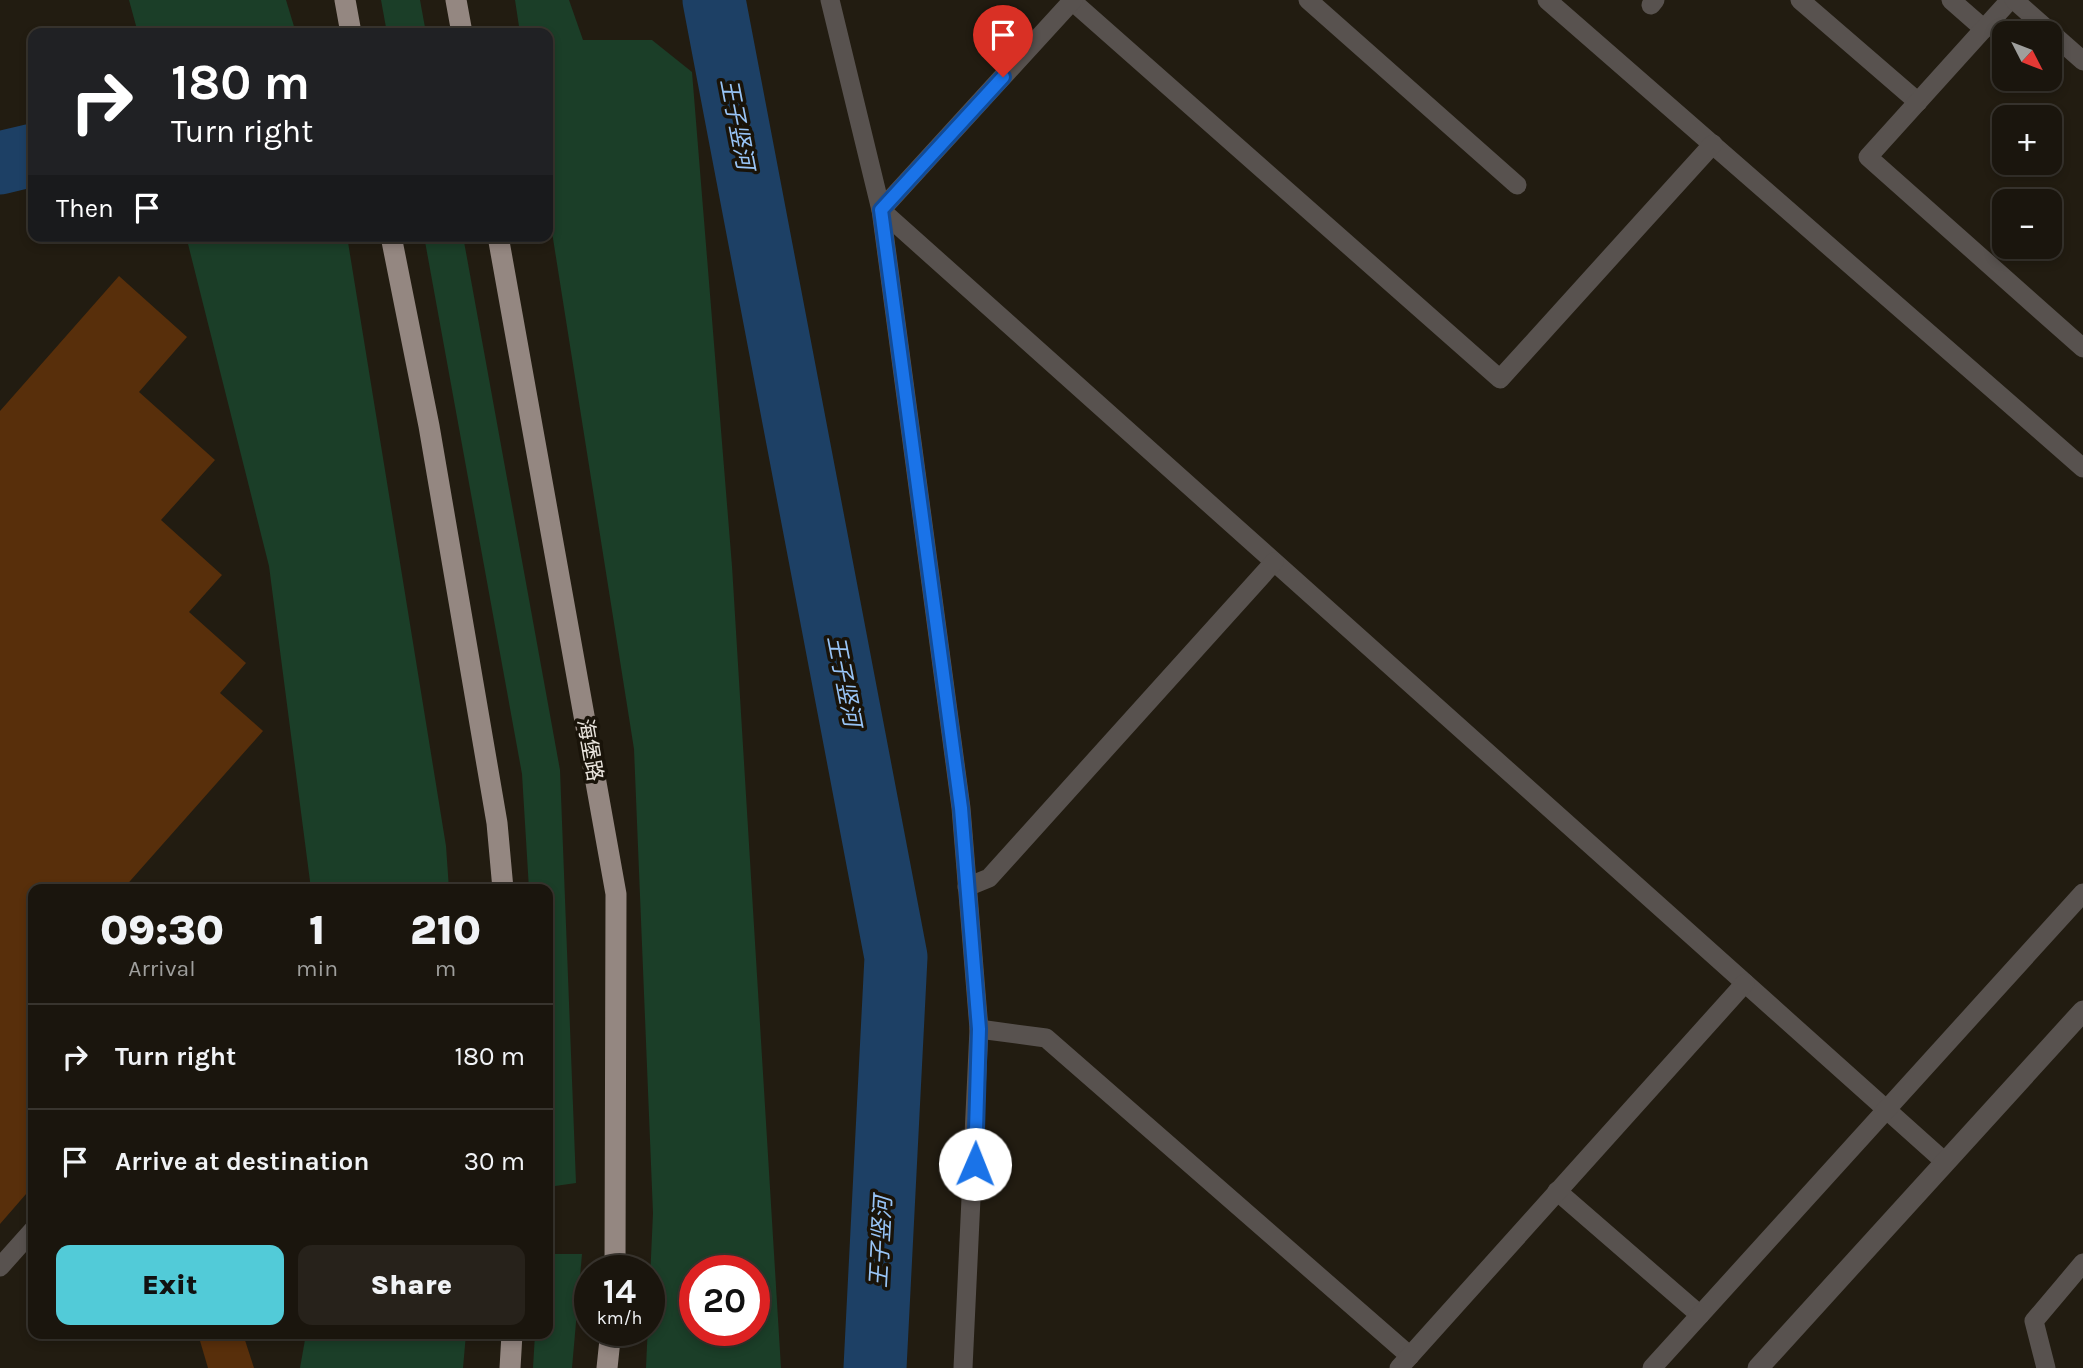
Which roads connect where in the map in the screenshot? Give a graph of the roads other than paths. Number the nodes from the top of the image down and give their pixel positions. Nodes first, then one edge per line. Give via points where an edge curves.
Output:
1 (456, 0) edge
2 (830, 0) edge
3 (1308, 0) edge
4 (1547, 0) edge
5 (1800, 0) edge
6 (1951, 0) edge
7 (2012, 0) edge
8 (345, 1) edge
9 (1073, 1) edge
10 (350, 28) edge
11 (461, 28) edge
12 (1984, 29) junction
13 (2083, 61) edge
14 (1918, 102) junction
15 (1713, 145) junction
16 (1517, 185) dead end
17 (881, 210) junction
18 (392, 242) edge
19 (499, 242) edge
20 (2083, 348) edge
21 (2083, 468) edge
22 (1274, 562) junction
23 (503, 884) edge
24 (967, 887) junction
25 (2083, 893) edge
26 (1745, 983) junction
27 (2083, 1011) edge
28 (979, 1029) junction
29 (1885, 1109) junction
30 (1945, 1162) junction
31 (1558, 1191) junction
32 (28, 1236) edge
33 (615, 1255) edge
34 (2083, 1263) edge
35 (0, 1267) edge
36 (1700, 1315) junction
37 (512, 1339) edge
38 (609, 1346) edge
39 (1404, 1362) edge
40 (510, 1368) edge
41 (607, 1368) edge
42 (964, 1368) edge
43 (1653, 1368) edge
44 (1758, 1368) edge
45 (2046, 1368) edge

1 - 11 main road
2 - 17 lane
3 - 16 lane
4 - 15 lane
5 - 14 lane
6 - 12 lane
7 - 12 lane
7 - 13 lane
8 - 10 main road
9 - 15 lane via 1500,379
9 - 17 lane
12 - 14 lane
14 - 20 lane via 1868,157
15 - 21 lane
17 - 22 lane
17 - 24 lane via 961,808
18 - 23 main road via 429,426 497,823
19 - 33 main road, 海堡路 via 616,894
22 - 24 lane via 989,878
22 - 26 lane
24 - 28 lane
25 - 29 lane
26 - 29 lane
26 - 31 lane
27 - 30 street
28 - 39 lane via 1046,1038
28 - 42 lane
29 - 30 lane
29 - 36 lane
30 - 44 street
31 - 36 lane
31 - 39 lane
32 - 35 lane
34 - 45 lane via 2034,1321
36 - 43 lane
37 - 40 main road
38 - 41 main road

